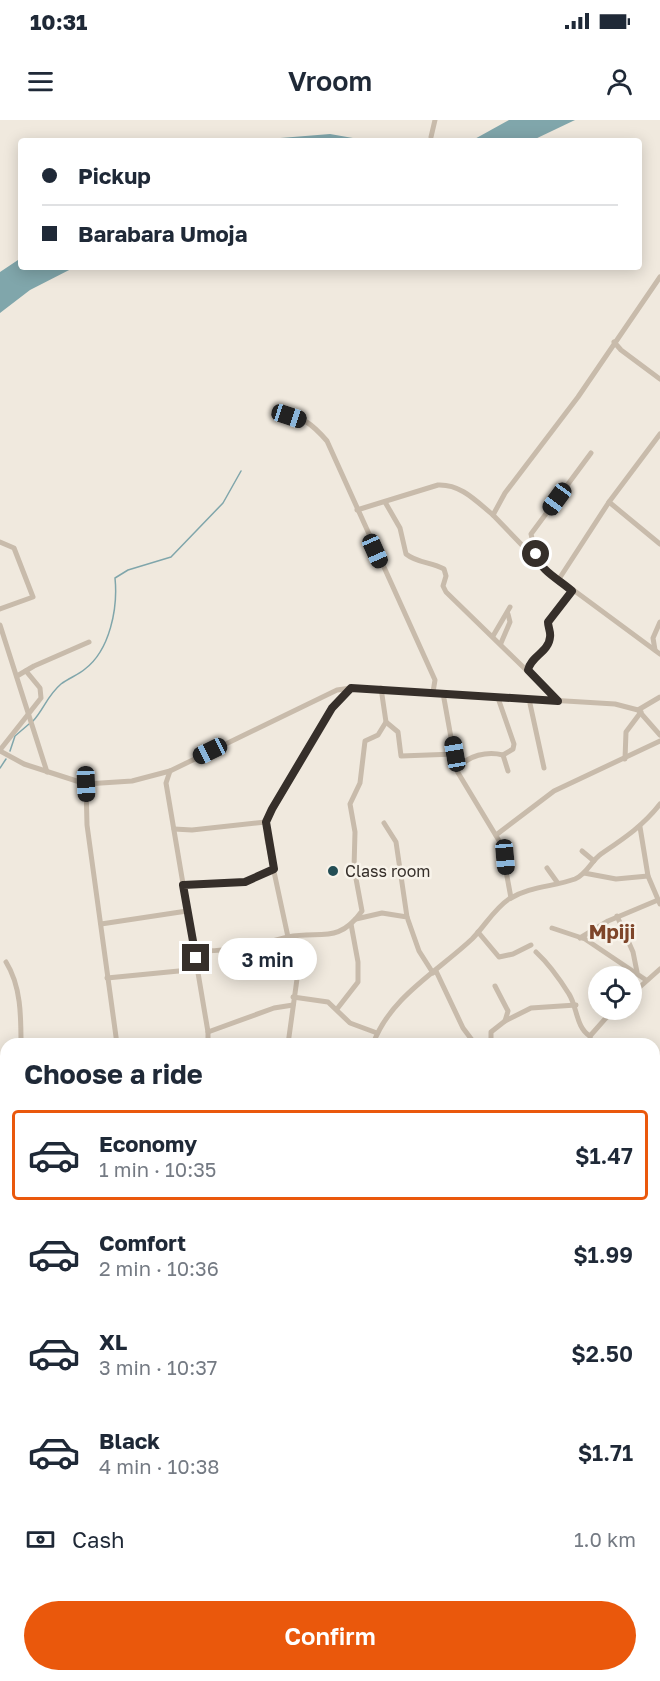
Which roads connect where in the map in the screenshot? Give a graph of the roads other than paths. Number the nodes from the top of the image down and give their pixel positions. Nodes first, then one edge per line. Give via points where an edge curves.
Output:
1 (435, 120) edge
2 (431, 137) dead end
3 (660, 277) edge
4 (614, 342) junction
5 (660, 379) edge
6 (280, 417) dead end
7 (660, 435) edge
8 (591, 453) dead end
9 (385, 502) junction
10 (609, 502) junction
11 (357, 510) junction
12 (493, 515) junction
13 (0, 542) edge
14 (660, 544) edge
15 (537, 561) junction
16 (559, 579) junction
17 (572, 591) junction
18 (510, 607) dead end
19 (0, 609) edge
20 (508, 614) junction
21 (660, 622) edge
22 (0, 625) edge
23 (493, 636) junction
24 (89, 642) dead end
25 (501, 643) junction
26 (657, 652) edge
27 (26, 670) junction
28 (528, 670) junction
29 (17, 676) junction
30 (351, 688) junction
31 (381, 688) junction
32 (433, 692) junction
33 (442, 693) junction
34 (660, 697) edge
35 (498, 698) junction
36 (529, 699) junction
37 (558, 701) junction
38 (640, 711) junction
39 (29, 714) junction
40 (386, 722) junction
41 (660, 735) edge
42 (660, 741) edge
43 (0, 751) edge
44 (455, 754) junction
45 (503, 755) junction
46 (626, 759) junction
47 (544, 768) dead end
48 (170, 771) junction
49 (457, 771) junction
50 (508, 771) dead end
51 (46, 772) junction
52 (159, 774) junction
53 (166, 783) junction
54 (86, 784) junction
55 (660, 804) edge
56 (266, 822) junction
57 (384, 823) dead end
58 (640, 827) junction
59 (174, 829) junction
60 (496, 835) junction
61 (582, 851) dead end
62 (594, 861) junction
63 (547, 868) dead end
64 (274, 869) junction
65 (584, 873) junction
66 (648, 876) junction
67 (557, 882) junction
68 (183, 885) junction
69 (511, 898) junction
70 (659, 902) edge
71 (187, 911) junction
72 (617, 916) junction
73 (407, 917) junction
74 (353, 922) junction
75 (101, 924) junction
76 (552, 927) dead end
77 (478, 932) junction
78 (290, 937) junction
79 (580, 938) junction
80 (531, 945) dead end
81 (194, 946) junction
82 (202, 951) junction
83 (536, 952) dead end
84 (196, 961) junction
85 (6, 962) dead end
86 (627, 966) edge
87 (636, 966) edge
88 (660, 969) edge
89 (434, 972) junction
90 (642, 976) edge
91 (107, 978) junction
92 (646, 980) junction
93 (642, 984) edge
94 (495, 986) dead end
95 (293, 997) junction
96 (293, 1005) junction
97 (576, 1005) junction
98 (337, 1009) junction
99 (604, 1020) edge
100 (505, 1021) junction
101 (208, 1032) junction
102 (377, 1033) junction
103 (590, 1036) joint
104 (21, 1038) edge
105 (116, 1038) edge
106 (208, 1038) edge
107 (289, 1038) edge
108 (375, 1038) edge
109 (470, 1038) edge
110 (491, 1038) edge

1 - 2 street
3 - 4 street
4 - 5 street
4 - 12 street
6 - 11 street via 289,416 315,426 334,455
7 - 10 street
8 - 15 street via 531,534
9 - 11 street
9 - 12 street via 447,485 462,491
9 - 23 street via 400,528 406,554 444,568 446,592
10 - 14 street
10 - 16 street
11 - 32 street via 435,680
12 - 15 street
13 - 19 street via 14,548 33,597
15 - 16 street
16 - 17 street
17 - 26 street
17 - 28 street via 548,622 548,644 532,659
18 - 20 street
20 - 23 street
20 - 25 street via 510,622
21 - 26 street via 652,638
22 - 29 street
23 - 25 street
24 - 27 street
25 - 28 street
27 - 29 street
27 - 39 street via 42,694
28 - 37 street
29 - 39 street
30 - 31 street
30 - 48 street via 337,690
30 - 56 street via 332,708
31 - 32 street
31 - 40 street
32 - 33 street
33 - 35 street
33 - 44 street
34 - 38 street
35 - 36 street
35 - 45 street via 514,744
36 - 37 street
36 - 47 street
37 - 38 street via 615,704
38 - 41 street
38 - 46 street via 626,732
39 - 43 street
39 - 51 street
40 - 44 street via 398,732 401,756
40 - 74 street via 378,735 365,741 360,783 350,804 355,832 354,868 362,910
42 - 46 street
43 - 51 street
44 - 49 street
45 - 49 street via 484,753 466,761
45 - 50 street
46 - 60 street via 554,791
48 - 52 street
48 - 53 street
49 - 60 street
51 - 54 street
52 - 53 street
52 - 54 street via 132,781
53 - 59 street
54 - 75 street via 87,825
55 - 58 street
56 - 59 street
56 - 64 street
57 - 73 street via 396,842
58 - 62 street
58 - 66 street
59 - 68 street
60 - 69 street via 505,857
61 - 62 street
62 - 65 street
63 - 67 street
64 - 68 street via 245,882
64 - 78 street
65 - 66 street via 616,879
65 - 67 street
66 - 70 street
67 - 69 street
68 - 71 street
69 - 77 street
70 - 72 street
71 - 75 street
71 - 81 street
72 - 79 street
72 - 87 street
73 - 74 street via 382,913
73 - 89 street via 419,951
74 - 78 street via 326,935
74 - 98 street via 358,982
75 - 91 street
76 - 79 street
77 - 80 street via 499,957
77 - 89 street
78 - 82 street via 240,949
78 - 95 street via 297,979
79 - 86 street
81 - 82 street
81 - 84 street
82 - 84 street
83 - 97 street
84 - 91 street via 189,970
84 - 101 street
85 - 104 street via 17,989
88 - 92 street
89 - 102 street via 410,990
89 - 109 street
90 - 92 street
91 - 105 street
92 - 93 street
94 - 100 street via 507,1008
95 - 96 street
95 - 98 street via 324,1001
96 - 101 street
96 - 107 street
97 - 100 street via 531,1008
97 - 103 street via 582,1029
98 - 102 street via 350,1023
99 - 103 street
100 - 110 street via 491,1032
101 - 106 street
102 - 108 street

